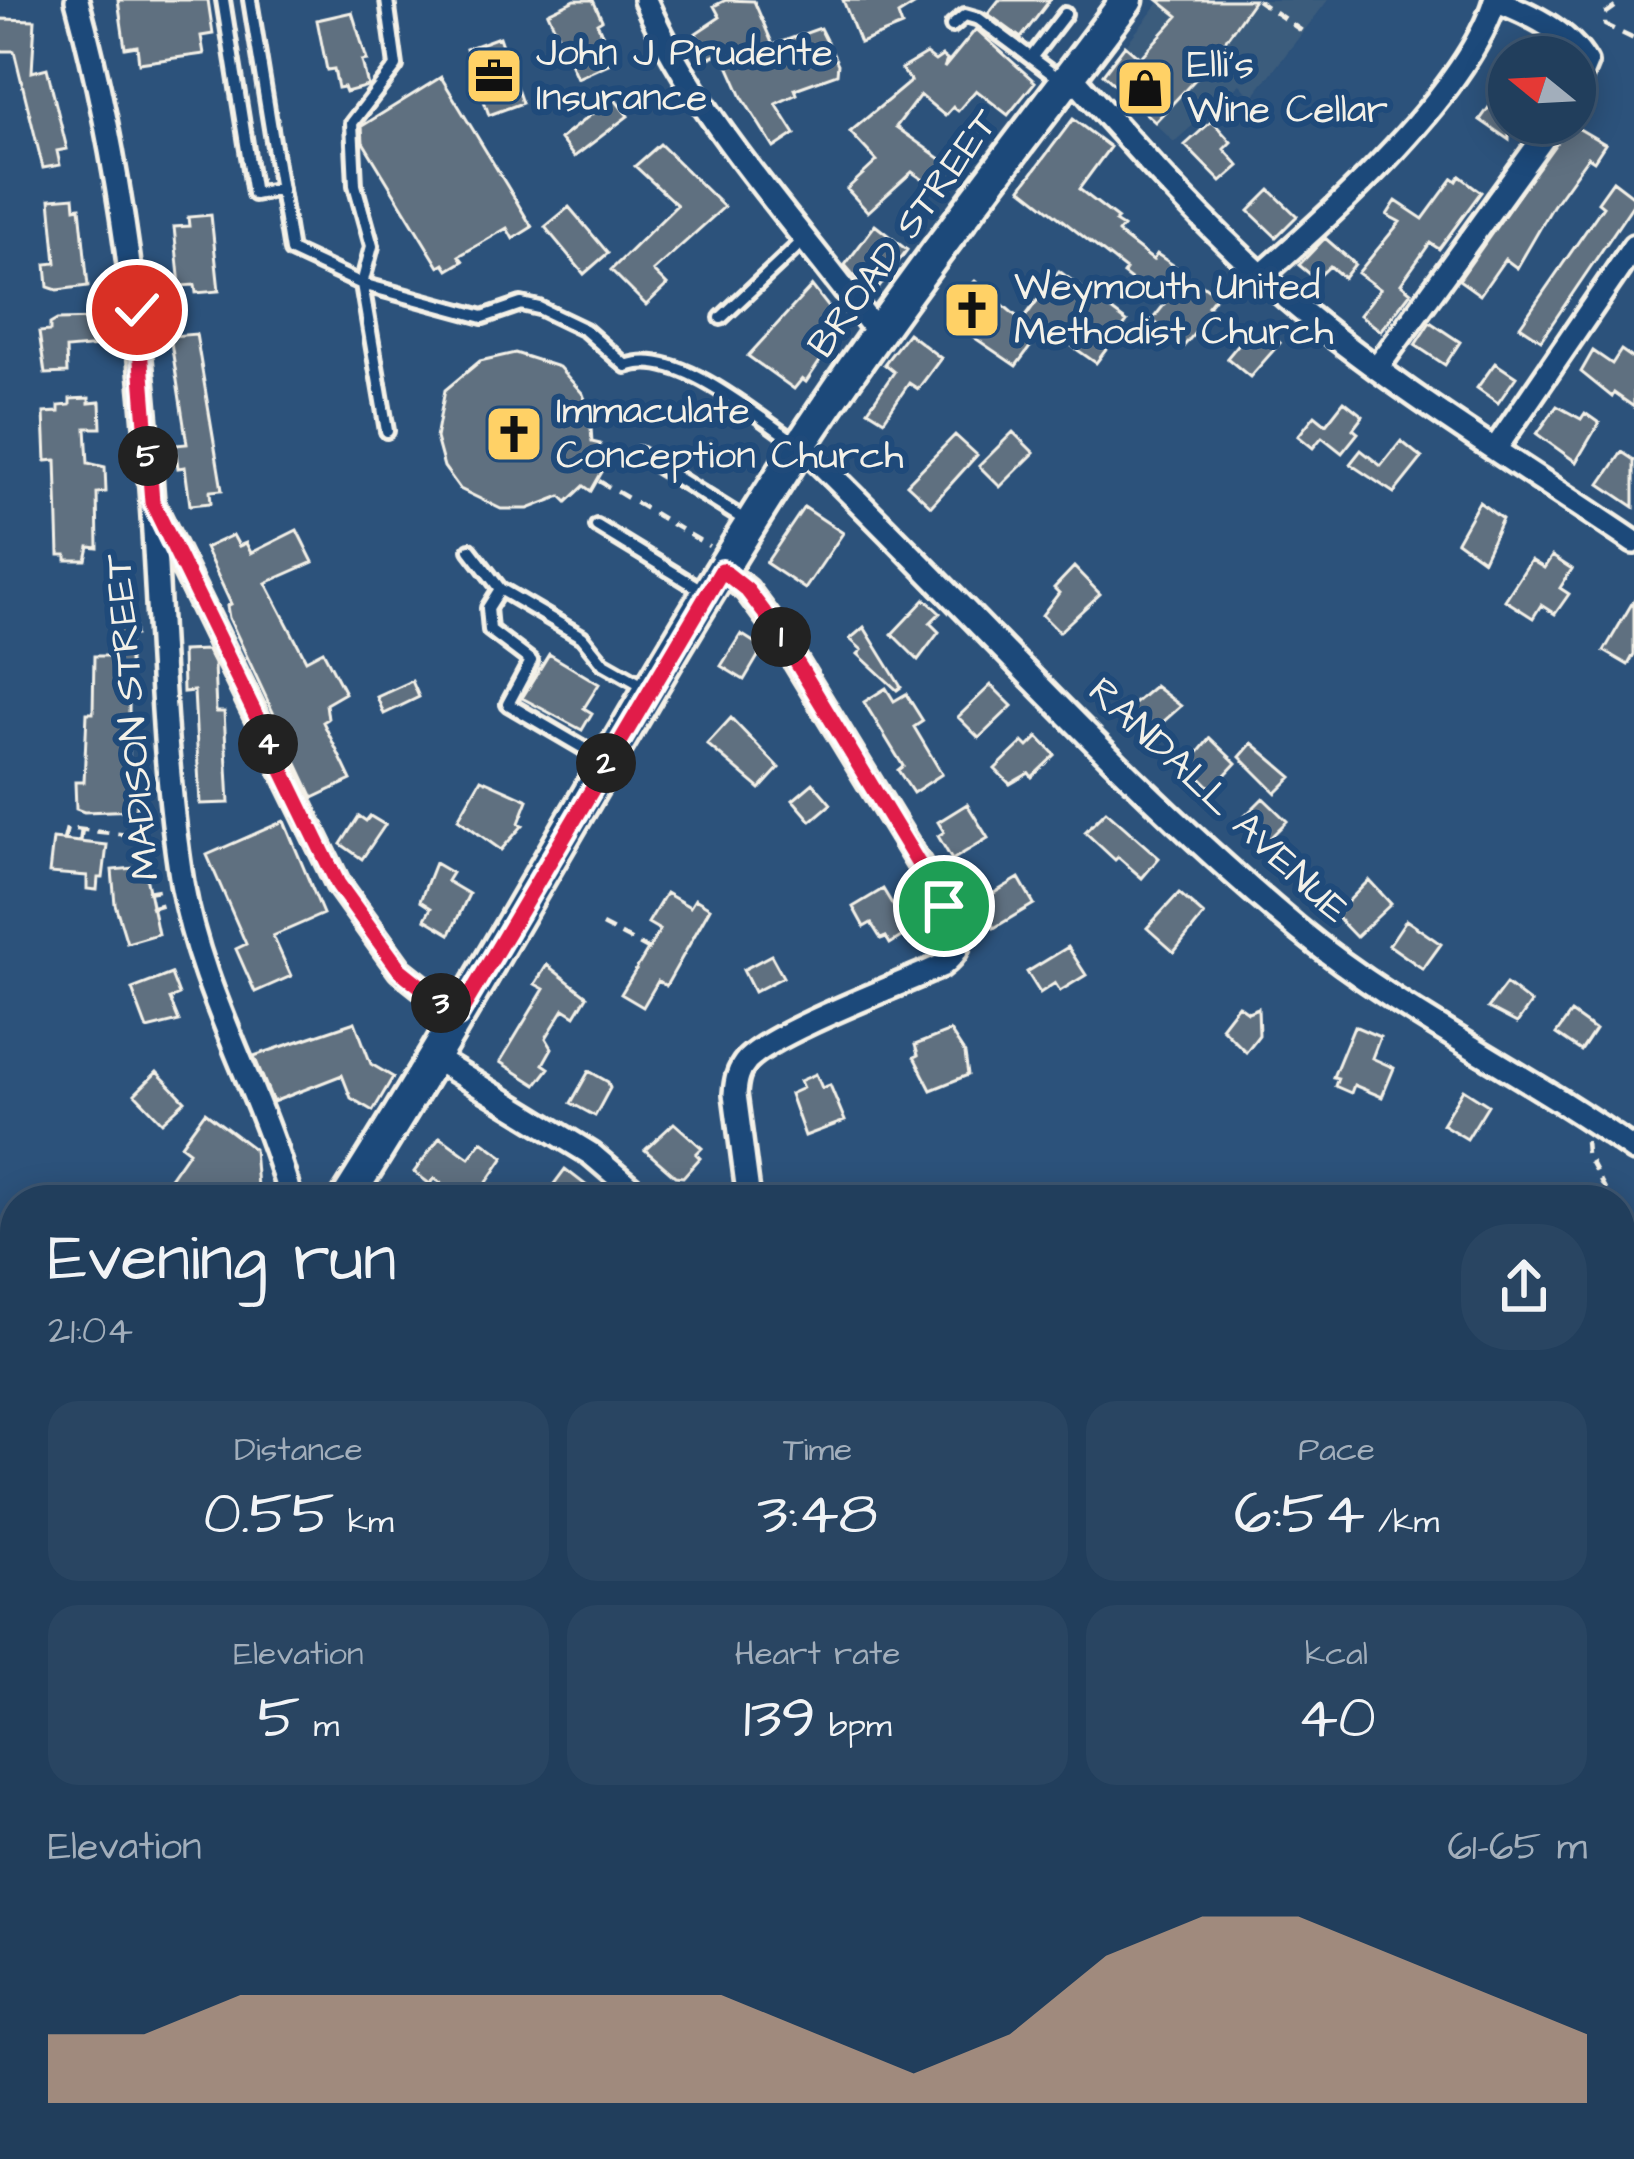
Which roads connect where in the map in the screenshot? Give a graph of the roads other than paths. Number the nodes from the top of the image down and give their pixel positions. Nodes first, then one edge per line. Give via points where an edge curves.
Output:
1 (77, 0) edge
2 (223, 0) edge
3 (250, 0) edge
4 (387, 0) edge
5 (645, 0) edge
6 (1127, 0) edge
7 (1495, 0) edge
8 (1065, 14) dead end
9 (952, 26) dead end
10 (1559, 36) edge
11 (1031, 58) junction
12 (1068, 79) junction
13 (1539, 144) edge
14 (281, 189) junction
15 (805, 239) junction
16 (1634, 246) edge
17 (1262, 275) junction
18 (362, 284) junction
19 (721, 318) dead end
20 (878, 334) junction
21 (1377, 368) junction
22 (387, 431) dead end
23 (801, 445) junction
24 (1496, 448) junction
25 (639, 454) dead end
26 (152, 502) junction
27 (751, 524) junction
28 (597, 526) dead end
29 (1634, 542) edge
30 (470, 550) dead end
31 (720, 573) junction
32 (500, 589) junction
33 (650, 689) junction
34 (607, 762) junction
35 (458, 1016) junction
36 (432, 1057) junction
37 (1634, 1150) edge
38 (286, 1185) edge
39 (355, 1185) edge
40 (627, 1185) edge
41 (747, 1185) edge

1 - 26 street, MADISON STREET via 123,197
2 - 14 lane via 254,194
3 - 14 lane
4 - 18 lane via 396,66 351,132 372,246
5 - 15 street via 682,73
6 - 12 main road, BROAD STREET
7 - 10 street
7 - 17 street via 1472,53 1369,174
8 - 11 lane
9 - 11 lane via 970,15
11 - 12 lane
12 - 17 street
12 - 20 main road, BROAD STREET
13 - 21 street
14 - 18 lane via 291,250
15 - 19 lane
15 - 20 street
16 - 24 street
17 - 21 street
18 - 22 lane
18 - 23 lane via 483,317 521,304 539,308 585,330 626,366 651,360 681,368
20 - 23 main road, BROAD STREET
21 - 24 street
23 - 27 main road, BROAD STREET
23 - 37 street, RANDALL AVENUE via 1161,804 1298,929
24 - 29 street
25 - 27 lane
26 - 35 street via 338,884 400,970
26 - 38 street, MADISON STREET via 177,840 195,938
27 - 31 main road, BROAD STREET
28 - 31 lane
30 - 32 lane
31 - 33 main road, BROAD STREET
31 - 41 street via 747,590 776,628 961,939 941,966 748,1059 735,1094
32 - 33 lane
32 - 34 lane via 488,608 490,630 531,661 508,704
33 - 34 main road, BROAD STREET
34 - 35 main road, BROAD STREET
35 - 36 main road, BROAD STREET
36 - 39 main road, BROAD STREET
36 - 40 street

